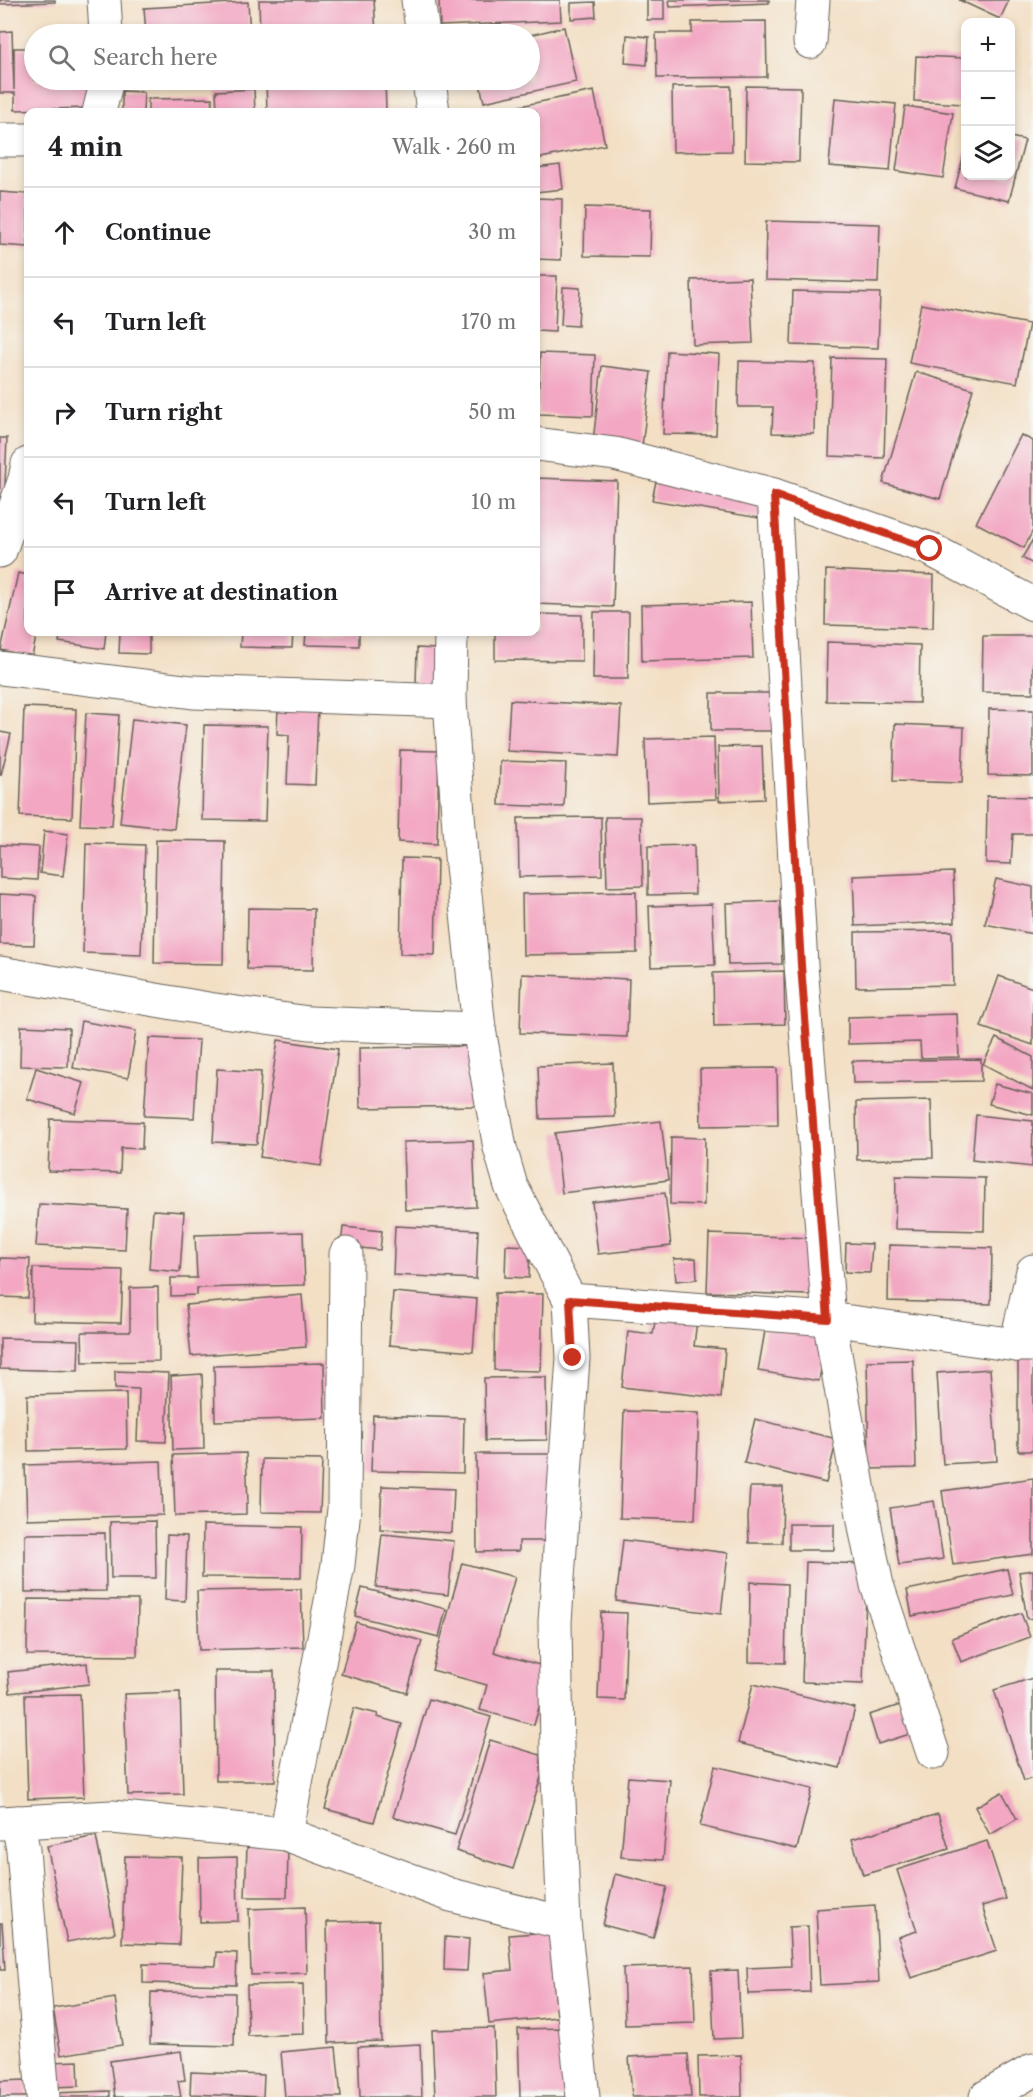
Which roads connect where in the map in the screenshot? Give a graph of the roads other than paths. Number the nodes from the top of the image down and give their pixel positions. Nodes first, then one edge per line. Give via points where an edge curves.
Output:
1 (104, 0) edge
2 (418, 0) edge
3 (813, 0) edge
4 (105, 24) edge
5 (422, 24) edge
6 (810, 42) dead end
7 (104, 90) edge
8 (430, 90) edge
9 (100, 108) edge
10 (432, 108) edge
11 (0, 140) edge
12 (24, 140) edge
13 (540, 445) edge
14 (24, 481) edge
15 (774, 495) junction
16 (2, 535) edge
17 (1033, 604) edge
18 (451, 636) edge
19 (0, 668) edge
20 (450, 701) junction
21 (0, 973) edge
22 (479, 1029) junction
23 (346, 1254) dead end
24 (1033, 1270) edge
25 (570, 1300) junction
26 (828, 1319) junction
27 (1024, 1345) edge
28 (933, 1753) dead end
29 (9, 1823) edge
30 (286, 1834) junction
31 (564, 1923) junction
32 (1033, 2070) edge
33 (43, 2097) edge
34 (583, 2097) edge
35 (986, 2097) edge

1 - 4 street
2 - 5 street
3 - 6 street
7 - 9 street
8 - 10 street
11 - 12 street
13 - 15 street via 615,454
14 - 16 street
15 - 17 street via 930,549
15 - 26 street via 801,965
18 - 20 street
19 - 20 street via 193,692
20 - 22 street
21 - 22 street via 208,1010 309,1023
22 - 25 street via 500,1148 511,1186
23 - 30 street via 344,1509 338,1565
24 - 27 street
25 - 26 street
25 - 31 street via 573,1358 555,1622
26 - 27 street
26 - 28 street via 877,1585
29 - 30 street via 112,1817
29 - 33 street via 23,1850
30 - 31 street via 451,1895
31 - 34 street
32 - 35 street

